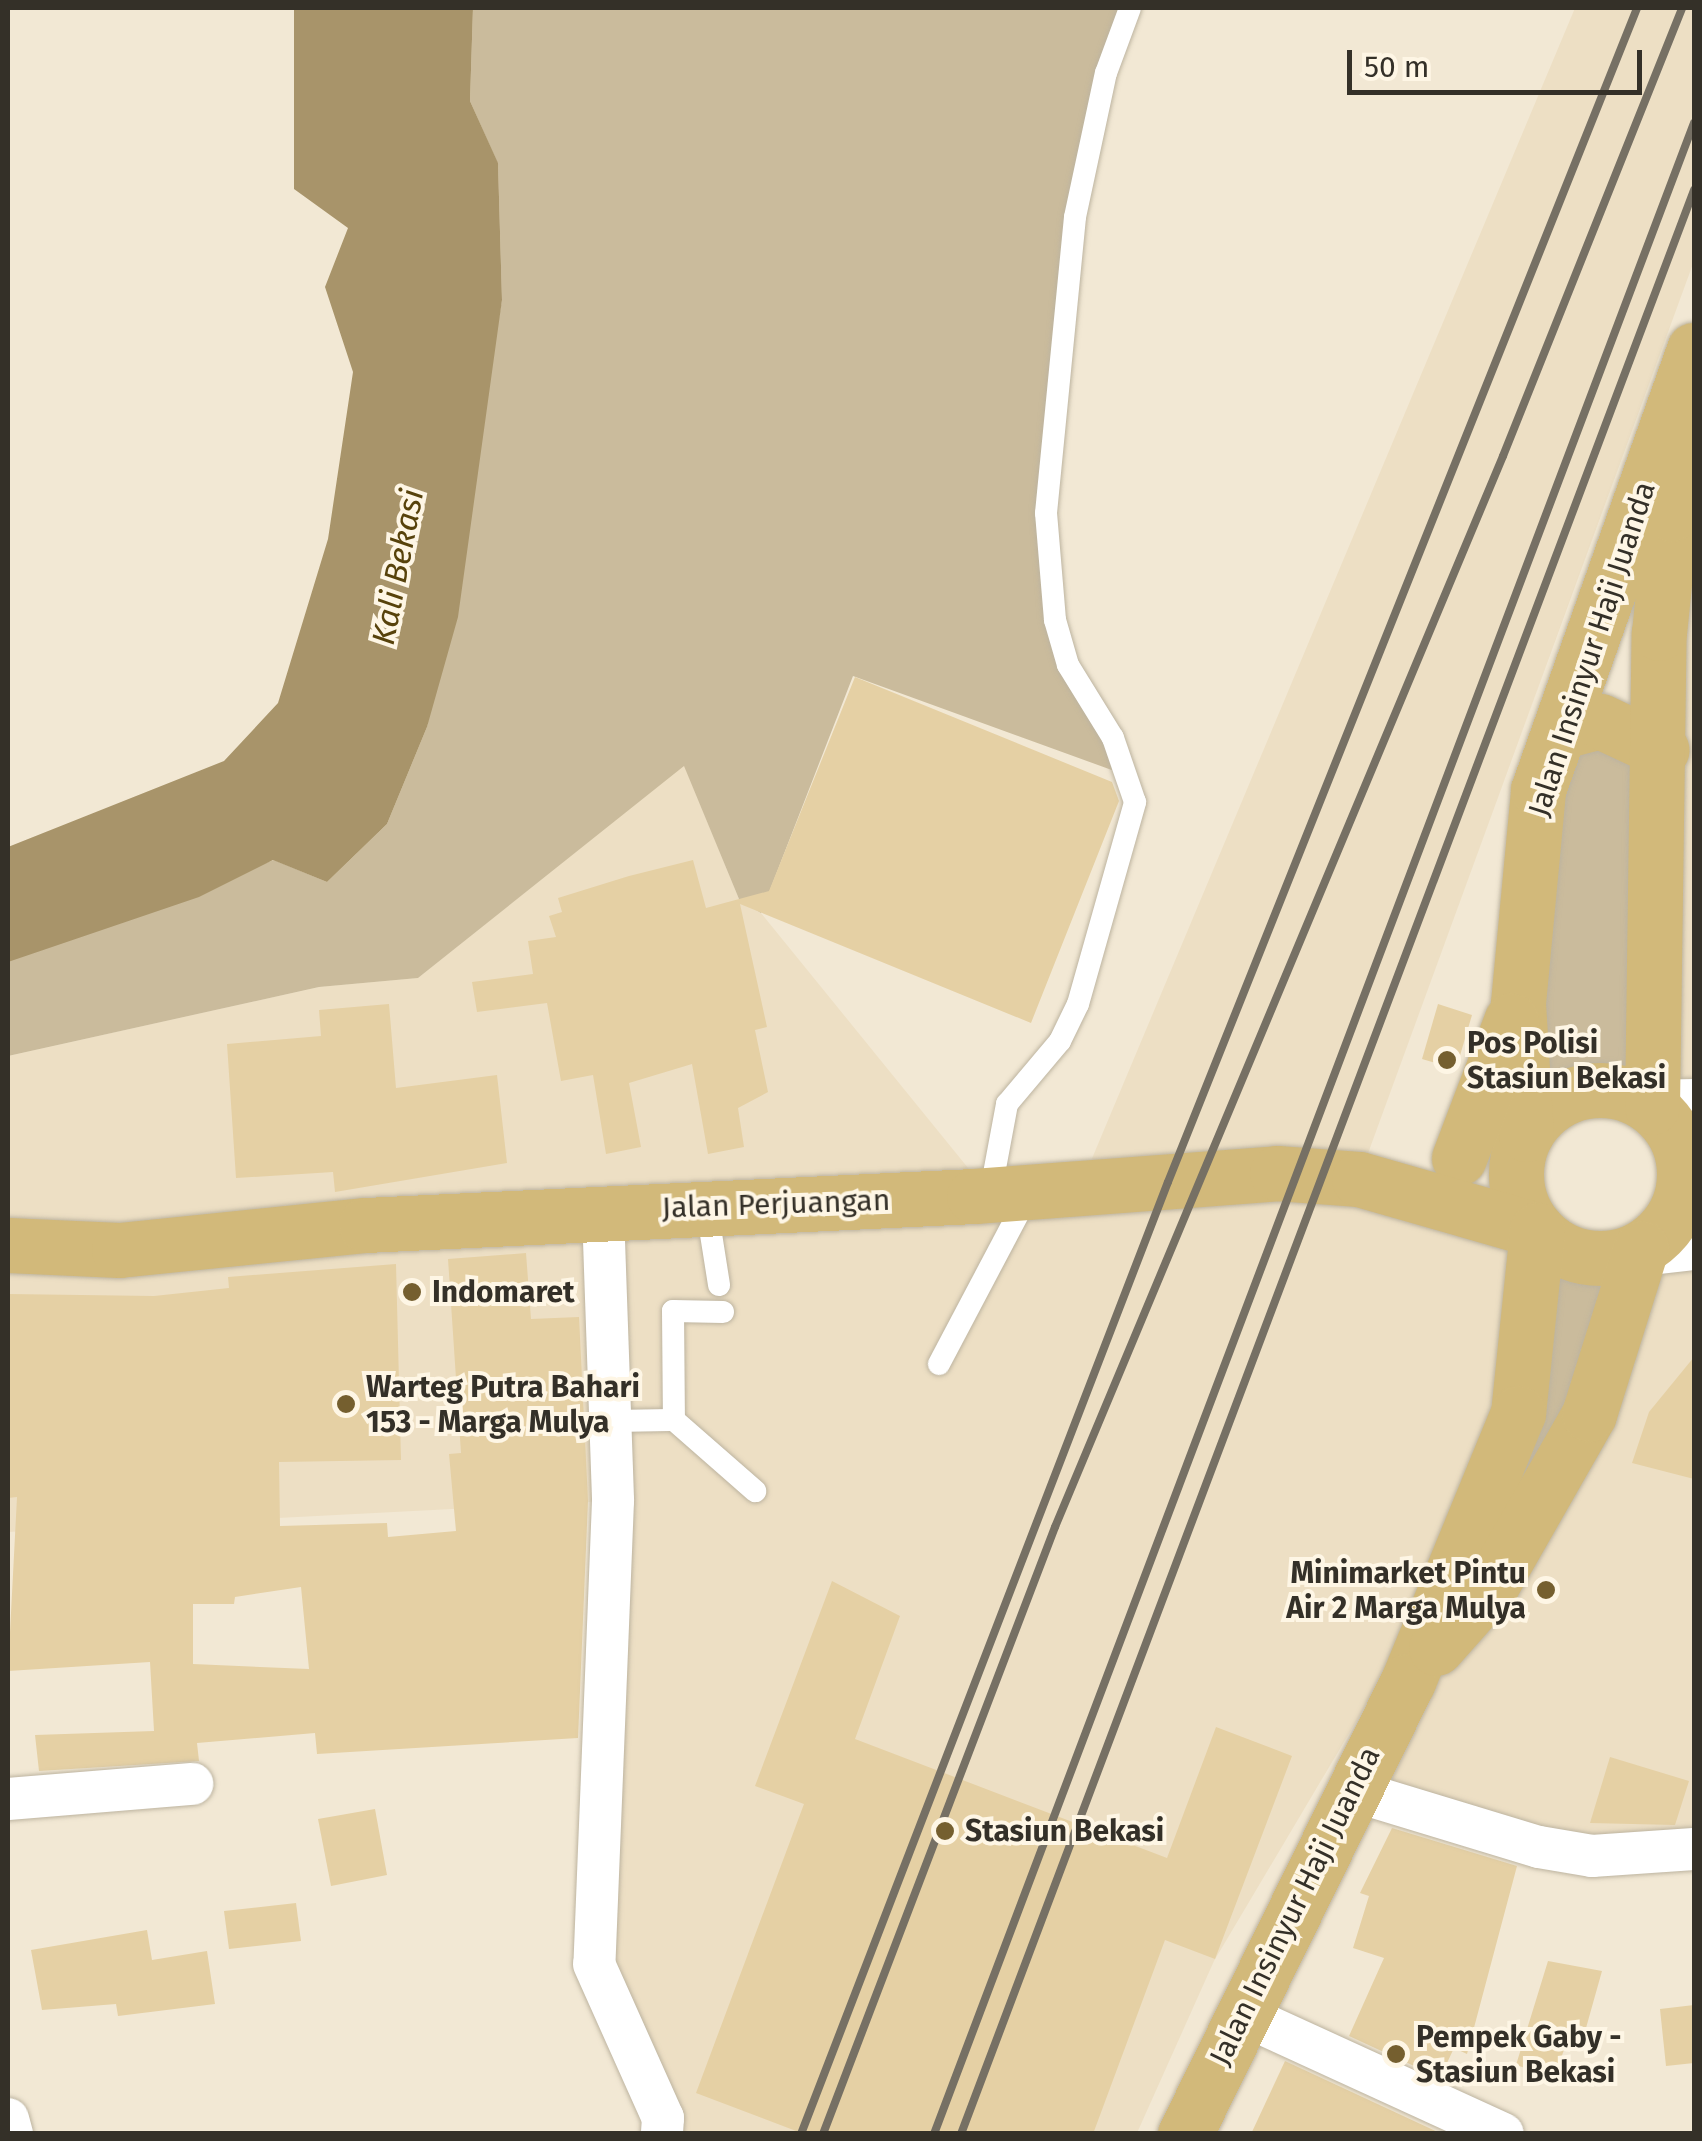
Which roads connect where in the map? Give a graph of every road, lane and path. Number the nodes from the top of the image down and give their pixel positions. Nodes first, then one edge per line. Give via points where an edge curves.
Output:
1 (1130, 8) edge
2 (1694, 350) edge
3 (1694, 456) edge
4 (1559, 732) junction
5 (1662, 750) junction
6 (1518, 1003) junction
7 (1673, 1106) edge
8 (1524, 1139) junction
9 (1459, 1158) junction
10 (1359, 1179) junction
11 (1010, 1194) junction
12 (706, 1206) junction
13 (603, 1212) junction
14 (1537, 1230) junction
15 (1694, 1242) edge
16 (8, 1245) edge
17 (1641, 1248) junction
18 (719, 1284) dead end
19 (723, 1312) dead end
20 (939, 1364) dead end
21 (674, 1420) junction
22 (610, 1421) junction
23 (755, 1491) dead end
24 (1408, 1680) junction
25 (192, 1784) dead end
26 (1351, 1790) junction
27 (8, 1799) edge
28 (1694, 1849) edge
29 (1241, 2014) junction
30 (8, 2119) edge
31 (12, 2134) edge
32 (662, 2134) edge
33 (1185, 2134) edge
34 (1503, 2134) edge

1 - 11 lane via 1106,73 1075,217 1046,513 1068,665 1113,738 1135,802 1078,1004 1060,1042 1007,1104
2 - 4 main road, Jalan Insinyur Haji Juanda
3 - 5 main road, Jalan Insinyur Haji Juanda via 1672,514
4 - 5 main road via 1600,721
4 - 6 main road, Jalan Insinyur Haji Juanda via 1527,856
5 - 7 main road, Jalan Insinyur Haji Juanda
6 - 8 main road, Jalan Insinyur Haji Juanda
6 - 9 main road
7 - 8 main road via 1610,1090 1573,1094
7 - 17 main road via 1685,1176 1671,1221
8 - 9 main road
8 - 14 main road via 1518,1193
9 - 10 main road
10 - 11 main road, Jalan Perjuangan via 1277,1173
10 - 14 main road, Jalan Perjuangan
11 - 12 main road, Jalan Perjuangan
11 - 20 lane
12 - 13 main road, Jalan Perjuangan
12 - 18 lane
13 - 16 main road, Jalan Perjuangan via 119,1250
13 - 22 street
14 - 17 main road via 1591,1259
14 - 24 main road, Jalan Insinyur Haji Juanda via 1518,1413
15 - 17 street
17 - 24 main road, Jalan Insinyur Haji Juanda via 1590,1414 1491,1586
19 - 21 lane via 673,1311
21 - 22 lane
21 - 23 lane
22 - 32 street via 610,1677 594,1964 658,2104
24 - 26 main road, Jalan Insinyur Haji Juanda
25 - 27 street
26 - 28 street via 1538,1847 1592,1856
26 - 29 main road, Jalan Insinyur Haji Juanda
29 - 33 main road, Jalan Insinyur Haji Juanda
29 - 34 street
30 - 31 street

